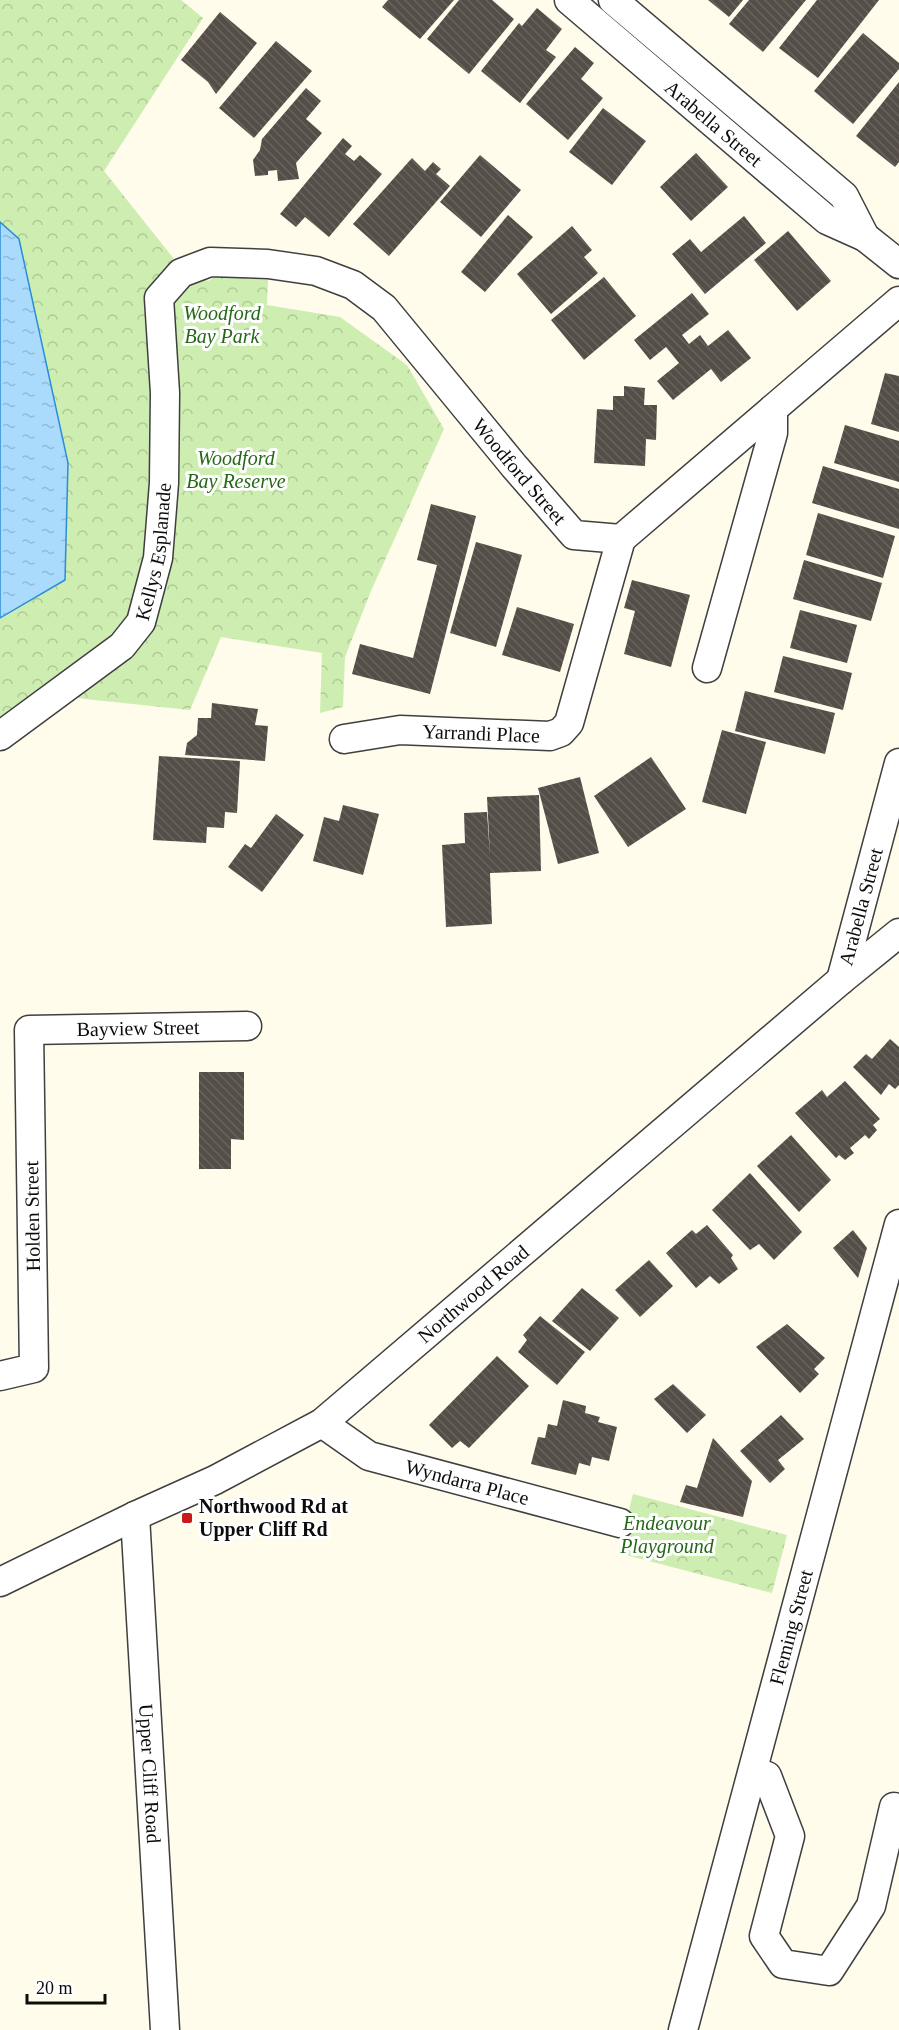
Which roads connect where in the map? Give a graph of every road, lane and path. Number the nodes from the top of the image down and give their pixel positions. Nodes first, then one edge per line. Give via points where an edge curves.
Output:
1 (569, 0) edge
2 (613, 0) edge
3 (865, 237) junction
4 (899, 264) edge
5 (159, 298) joint
6 (899, 301) edge
7 (773, 409) junction
8 (621, 539) junction
9 (707, 668) dead end
10 (0, 736) edge
11 (344, 740) dead end
12 (899, 763) edge
13 (899, 933) edge
14 (841, 980) junction
15 (247, 1026) dead end
16 (29, 1030) joint
17 (899, 1224) edge
18 (0, 1376) edge
19 (322, 1423) junction
20 (135, 1516) junction
21 (620, 1523) dead end
22 (0, 1582) edge
23 (753, 1771) junction
24 (894, 1807) dead end
25 (165, 2030) edge
26 (683, 2030) edge

1 - 3 street, Arabella Street via 827,220
2 - 3 street, Arabella Street via 844,196
3 - 4 street, Arabella Street
5 - 8 street, Woodford Street via 181,273 210,262 316,271 353,285 384,308 574,535
5 - 10 street, Kellys Esplanade via 165,393 164,483 158,558 141,622 122,646
6 - 7 street
7 - 8 street
7 - 9 street via 773,433
8 - 11 street, Yarrandi Place via 569,723 561,732 550,736 400,730
12 - 14 street, Arabella Street
13 - 14 street, Northwood Road
14 - 19 street, Northwood Road
15 - 16 street, Bayview Street
16 - 18 street, Holden Street via 34,1368
17 - 23 street, Fleming Street
19 - 20 street, Northwood Road via 215,1480
19 - 21 street, Wyndarra Place via 369,1456
20 - 22 street, Northwood Road
20 - 25 street, Upper Cliff Road
23 - 24 street via 767,1776 790,1836 765,1936 783,1964 828,1971 872,1906
23 - 26 street, Fleming Street

